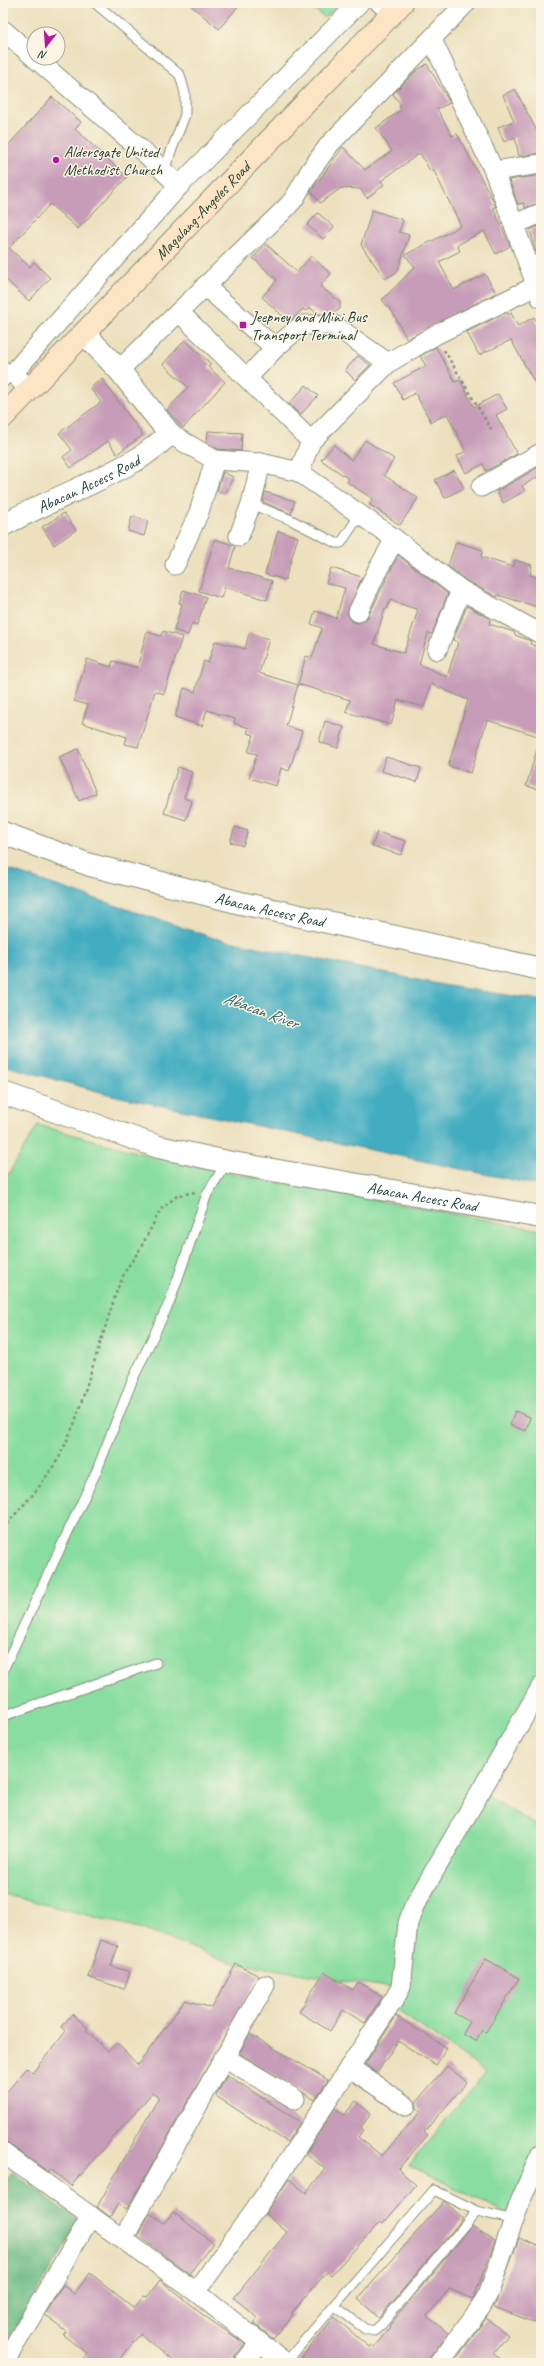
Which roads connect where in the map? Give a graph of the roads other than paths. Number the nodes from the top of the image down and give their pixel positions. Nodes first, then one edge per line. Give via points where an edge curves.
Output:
1 (95, 3) edge
2 (359, 3) edge
3 (466, 3) edge
4 (392, 6) edge
5 (3, 30) edge
6 (432, 40) junction
7 (26, 49) edge
8 (45, 66) edge
9 (541, 164) edge
10 (164, 170) junction
11 (494, 171) junction
12 (179, 186) junction
13 (541, 213) edge
14 (515, 224) junction
15 (537, 280) edge
16 (205, 286) junction
17 (180, 312) junction
18 (84, 333) junction
19 (276, 348) junction
20 (388, 363) junction
21 (119, 370) junction
22 (6, 373) edge
23 (248, 377) junction
24 (30, 389) junction
25 (3, 417) edge
26 (170, 434) junction
27 (312, 441) junction
28 (541, 453) edge
29 (215, 460) junction
30 (261, 463) junction
31 (299, 472) junction
32 (482, 487) dead end
33 (251, 504) junction
34 (359, 516) junction
35 (3, 525) edge
36 (238, 536) dead end
37 (395, 539) junction
38 (176, 565) dead end
39 (461, 590) junction
40 (358, 612) dead end
41 (541, 634) edge
42 (437, 650) dead end
43 (3, 833) edge
44 (541, 969) edge
45 (3, 1093) edge
46 (227, 1162) junction
47 (541, 1217) edge
48 (156, 1664) dead end
49 (3, 1670) edge
50 (541, 1687) edge
51 (3, 1716) edge
52 (265, 1985) dead end
53 (224, 2057) junction
54 (349, 2067) junction
55 (295, 2099) dead end
56 (406, 2106) dead end
57 (3, 2153) edge
58 (541, 2153) edge
59 (477, 2211) junction
60 (91, 2216) junction
61 (514, 2220) junction
62 (123, 2239) junction
63 (196, 2292) junction
64 (335, 2306) junction
65 (260, 2343) junction
66 (4, 2363) edge
67 (244, 2363) edge
68 (286, 2363) edge
69 (439, 2363) edge

1 - 10 lane via 180,75 185,93 185,115
2 - 12 street
3 - 6 street
4 - 18 main road, Magalang-Angeles Road
5 - 7 street
6 - 11 street
6 - 16 street via 329,145 294,199
8 - 10 street
9 - 11 street
10 - 12 street
11 - 14 street
12 - 22 street
13 - 14 street
14 - 15 street
15 - 20 street
16 - 17 street
16 - 19 street
17 - 21 street
17 - 23 street
18 - 21 street
18 - 24 main road, Magalang-Angeles Road
19 - 20 street via 302,325 334,325
19 - 23 street
20 - 27 street
21 - 26 street
22 - 24 street
23 - 27 street
24 - 25 main road, Magalang-Angeles Road
26 - 29 street
26 - 35 street, Abacan Access Road via 142,456
27 - 31 street
28 - 32 street
29 - 30 street
29 - 38 street via 199,512
30 - 31 street
30 - 33 street
31 - 34 street
33 - 34 lane via 291,520 336,543 341,543
33 - 36 street
34 - 37 street
37 - 39 street
37 - 40 street
39 - 41 street
39 - 42 street
43 - 44 street, Abacan Access Road via 90,865 241,903
45 - 46 street, Abacan Access Road via 159,1146
46 - 47 street, Abacan Access Road
46 - 49 lane via 207,1194 170,1301 132,1381 97,1470
48 - 51 lane
50 - 54 street via 414,1906 408,1923 401,1987
52 - 53 street
53 - 55 street
53 - 62 street
54 - 56 street
54 - 63 street via 256,2208
57 - 60 street
58 - 61 street
59 - 61 lane
59 - 64 lane via 434,2190
59 - 64 lane via 374,2331 365,2330
60 - 62 street
60 - 66 street
61 - 69 street via 489,2292 481,2307
62 - 63 street
63 - 65 street
64 - 68 lane
65 - 67 street
65 - 68 street

